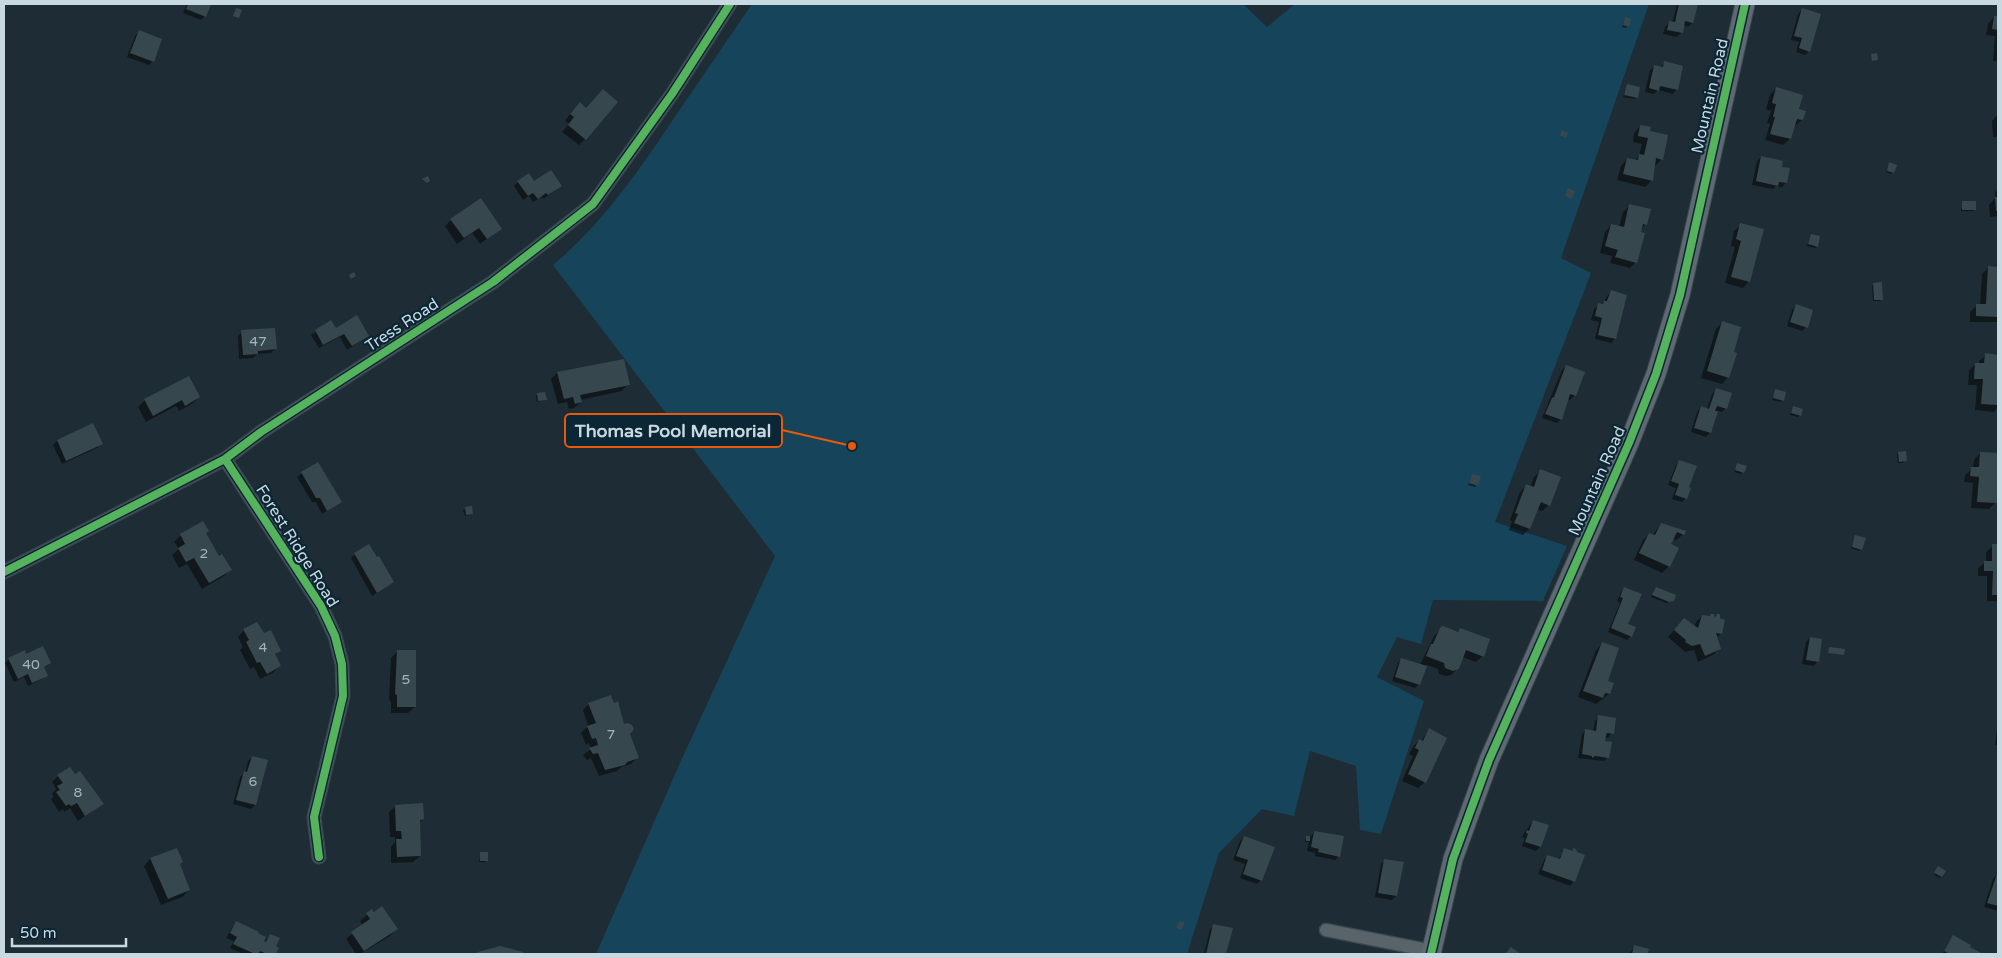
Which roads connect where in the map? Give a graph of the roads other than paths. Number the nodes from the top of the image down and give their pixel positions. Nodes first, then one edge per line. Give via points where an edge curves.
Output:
1 (730, 4) edge
2 (1745, 4) edge
3 (225, 459) junction
4 (4, 572) edge
5 (319, 857) dead end
6 (1326, 930) dead end
7 (1432, 953) edge

1 - 3 street, Tress Road via 672,94 593,204 493,282 261,432
2 - 7 main road, Mountain Road via 1680,295 1656,374 1629,443 1489,760 1453,859
3 - 4 street, Tress Road
3 - 5 street, Forest Ridge Road via 321,606 335,636 342,664 343,696 314,817
6 - 7 street

